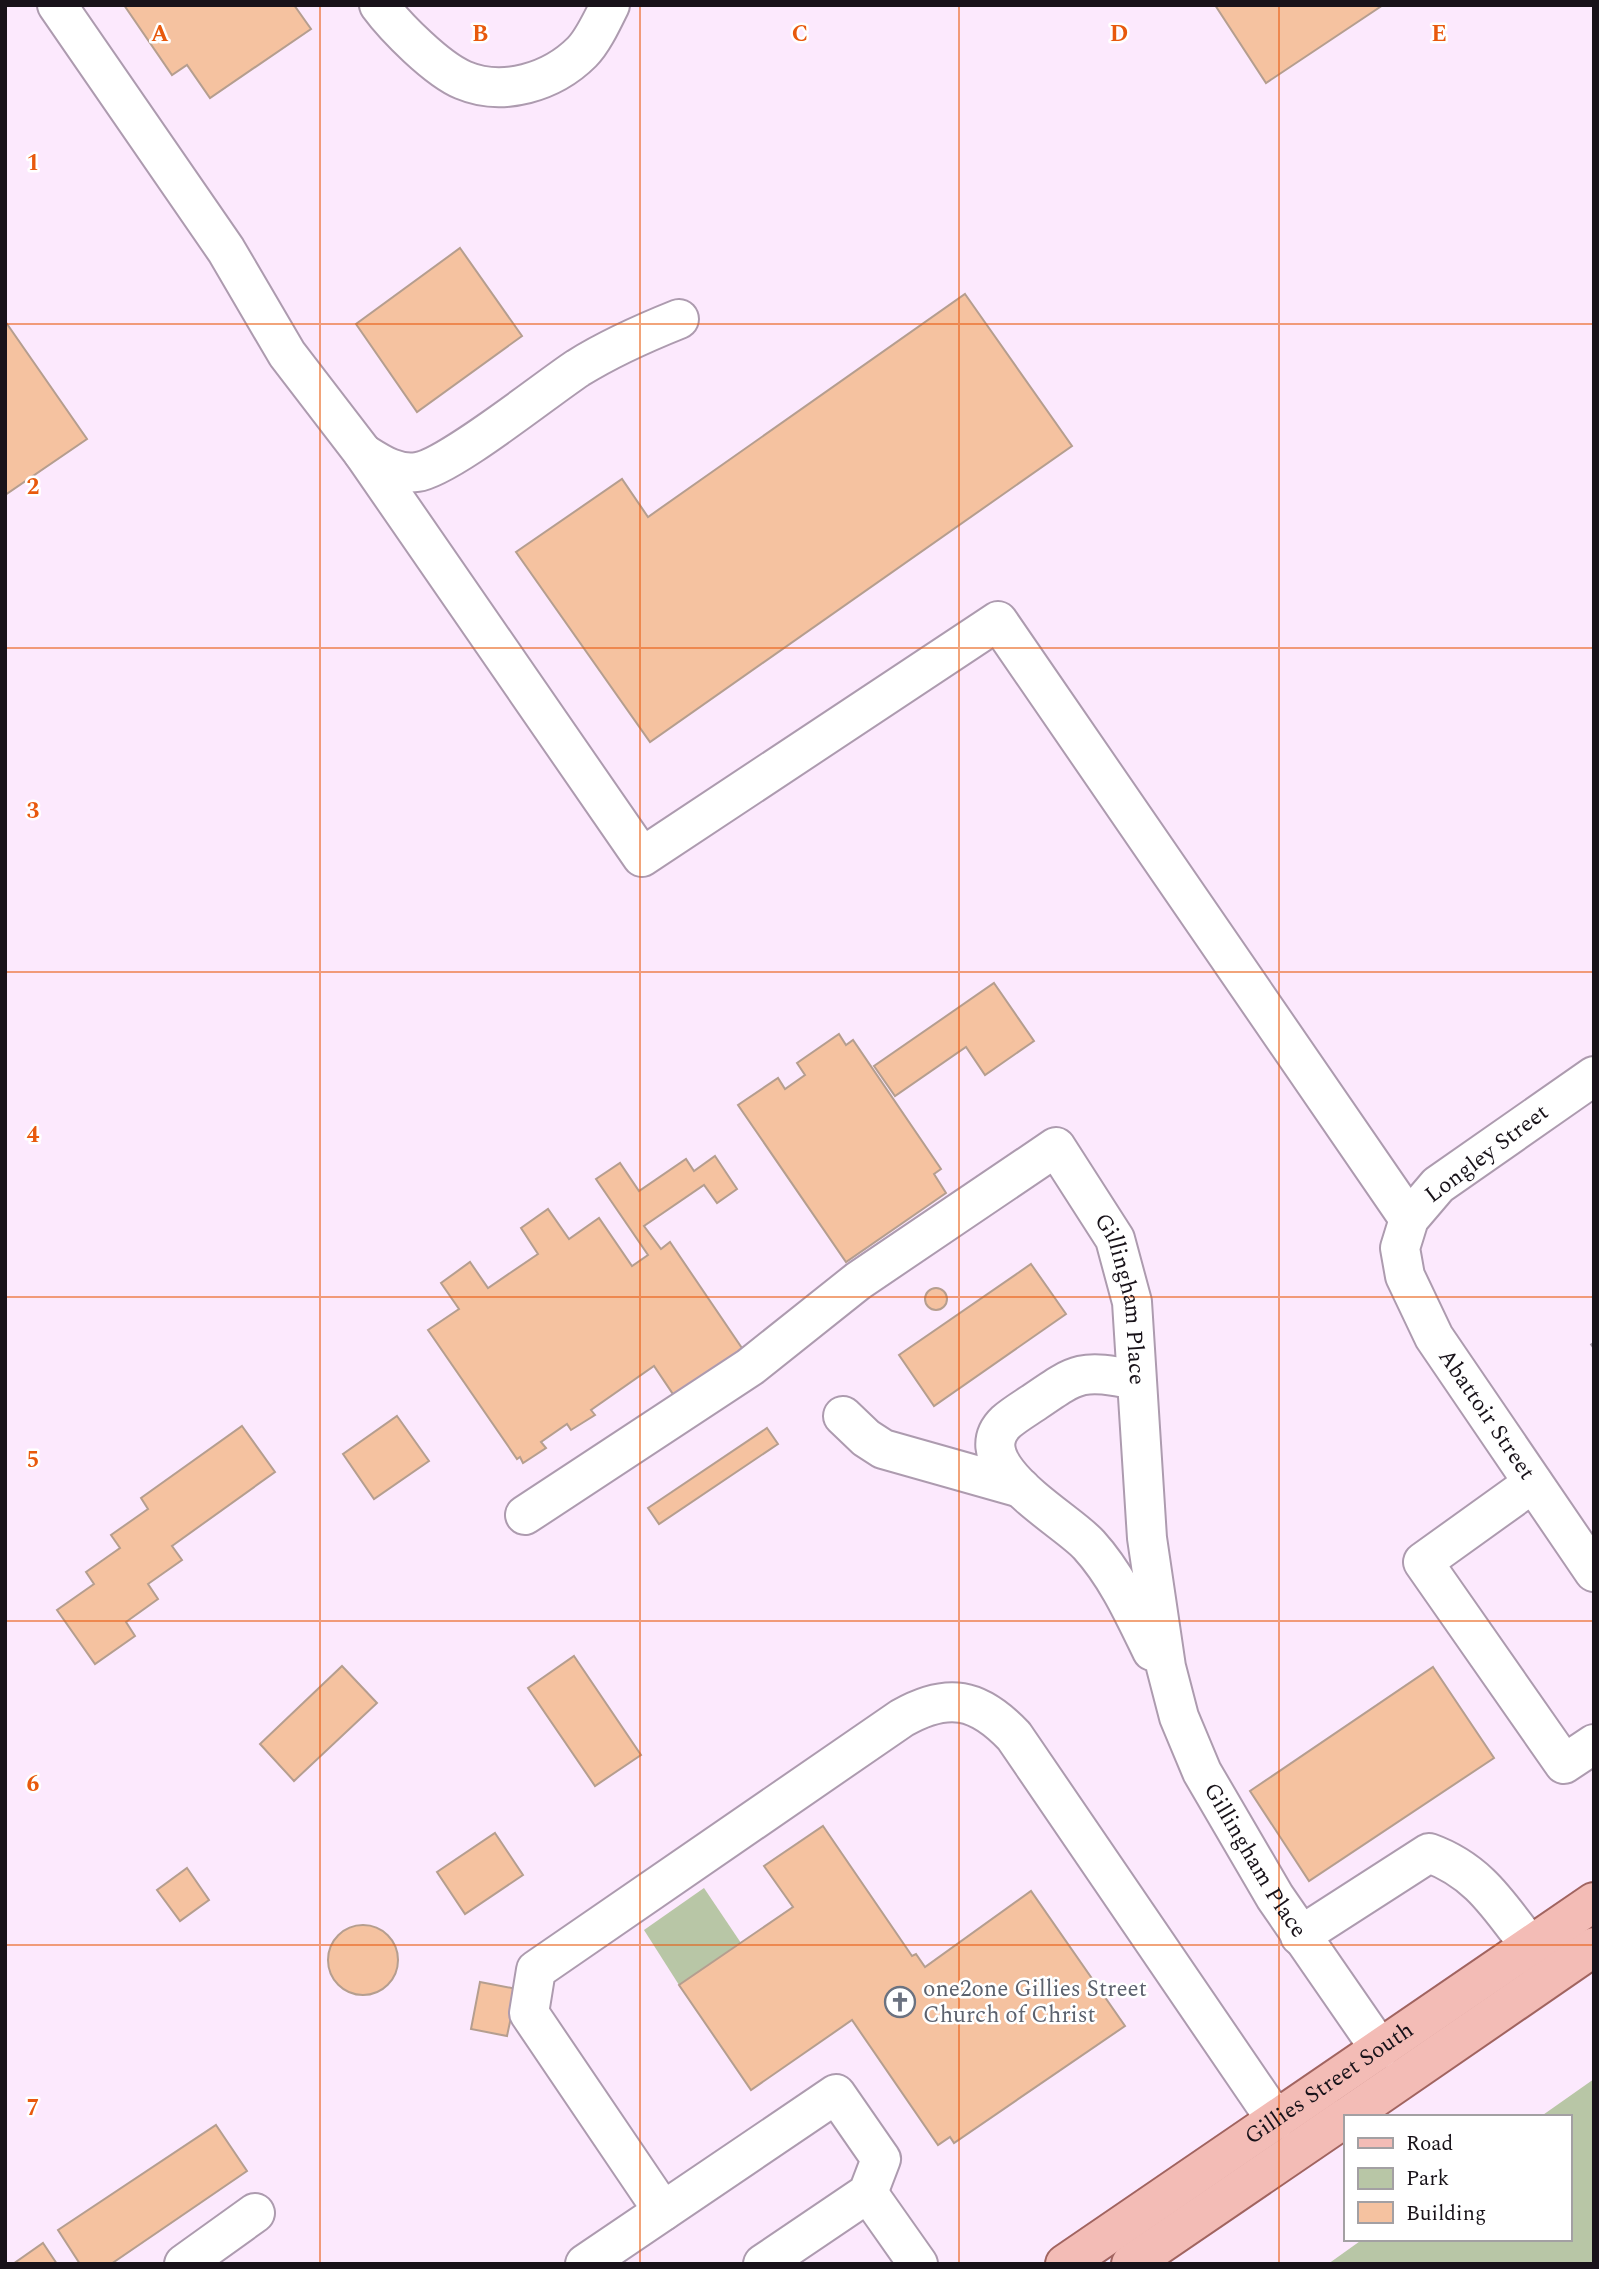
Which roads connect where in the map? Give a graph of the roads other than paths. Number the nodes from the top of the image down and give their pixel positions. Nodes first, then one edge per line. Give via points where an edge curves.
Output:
1 (57, 5) edge
2 (379, 5) edge
3 (610, 5) edge
4 (679, 318) dead end
5 (363, 453) junction
6 (1594, 1076) edge
7 (1405, 1233) junction
8 (1136, 1380) junction
9 (843, 1416) dead end
10 (1533, 1483) junction
11 (1021, 1488) junction
12 (525, 1515) dead end
13 (1594, 1572) edge
14 (1171, 1690) junction
15 (1594, 1744) edge
16 (1594, 1902) edge
17 (1300, 1936) junction
18 (1530, 1946) junction
19 (1594, 1947) edge
20 (1391, 2064) junction
21 (1348, 2115) edge
22 (1344, 2118) edge
23 (1287, 2135) junction
24 (868, 2193) junction
25 (663, 2211) junction
26 (255, 2213) dead end
27 (184, 2264) edge
28 (585, 2264) edge
29 (763, 2264) edge
30 (918, 2264) edge
31 (1065, 2264) edge
32 (1131, 2264) edge

1 - 5 street via 226,250 287,354
2 - 3 street via 399,32 463,80 504,90 545,78 583,51
4 - 5 street via 578,368 450,456 418,472 389,469
5 - 7 street via 642,857 998,621
6 - 7 street, Longley Street via 1438,1185
7 - 10 street, Abattoir Street via 1405,1276 1434,1337
8 - 11 street via 1079,1374 1006,1422 998,1434 997,1455 1003,1470
8 - 12 street, Gillingham Place via 1135,1323 1115,1239 1056,1147 858,1281 750,1367
8 - 14 street, Gillingham Place via 1147,1538
9 - 11 street via 883,1449
10 - 13 street, Abattoir Street
10 - 15 street via 1423,1562 1564,1764
11 - 14 street via 1075,1530 1102,1560
14 - 17 street, Gillingham Place via 1202,1772
16 - 18 main road, Gillies Street South
17 - 18 street via 1429,1853 1455,1863 1484,1887
17 - 20 street, Gillingham Place
18 - 20 main road, Gillies Street South
19 - 20 main road, Gillies Street South
20 - 21 main road, Gillies Street South
20 - 23 main road, Gillies Street South
22 - 23 main road, Gillies Street South
23 - 25 street via 1014,1736 988,1712 942,1701 902,1718 536,1970 529,2013
23 - 31 main road, Gillies Street South
23 - 32 main road, Gillies Street South
24 - 25 street via 881,2159 836,2094
24 - 29 street
24 - 30 street
25 - 28 street
26 - 27 street

